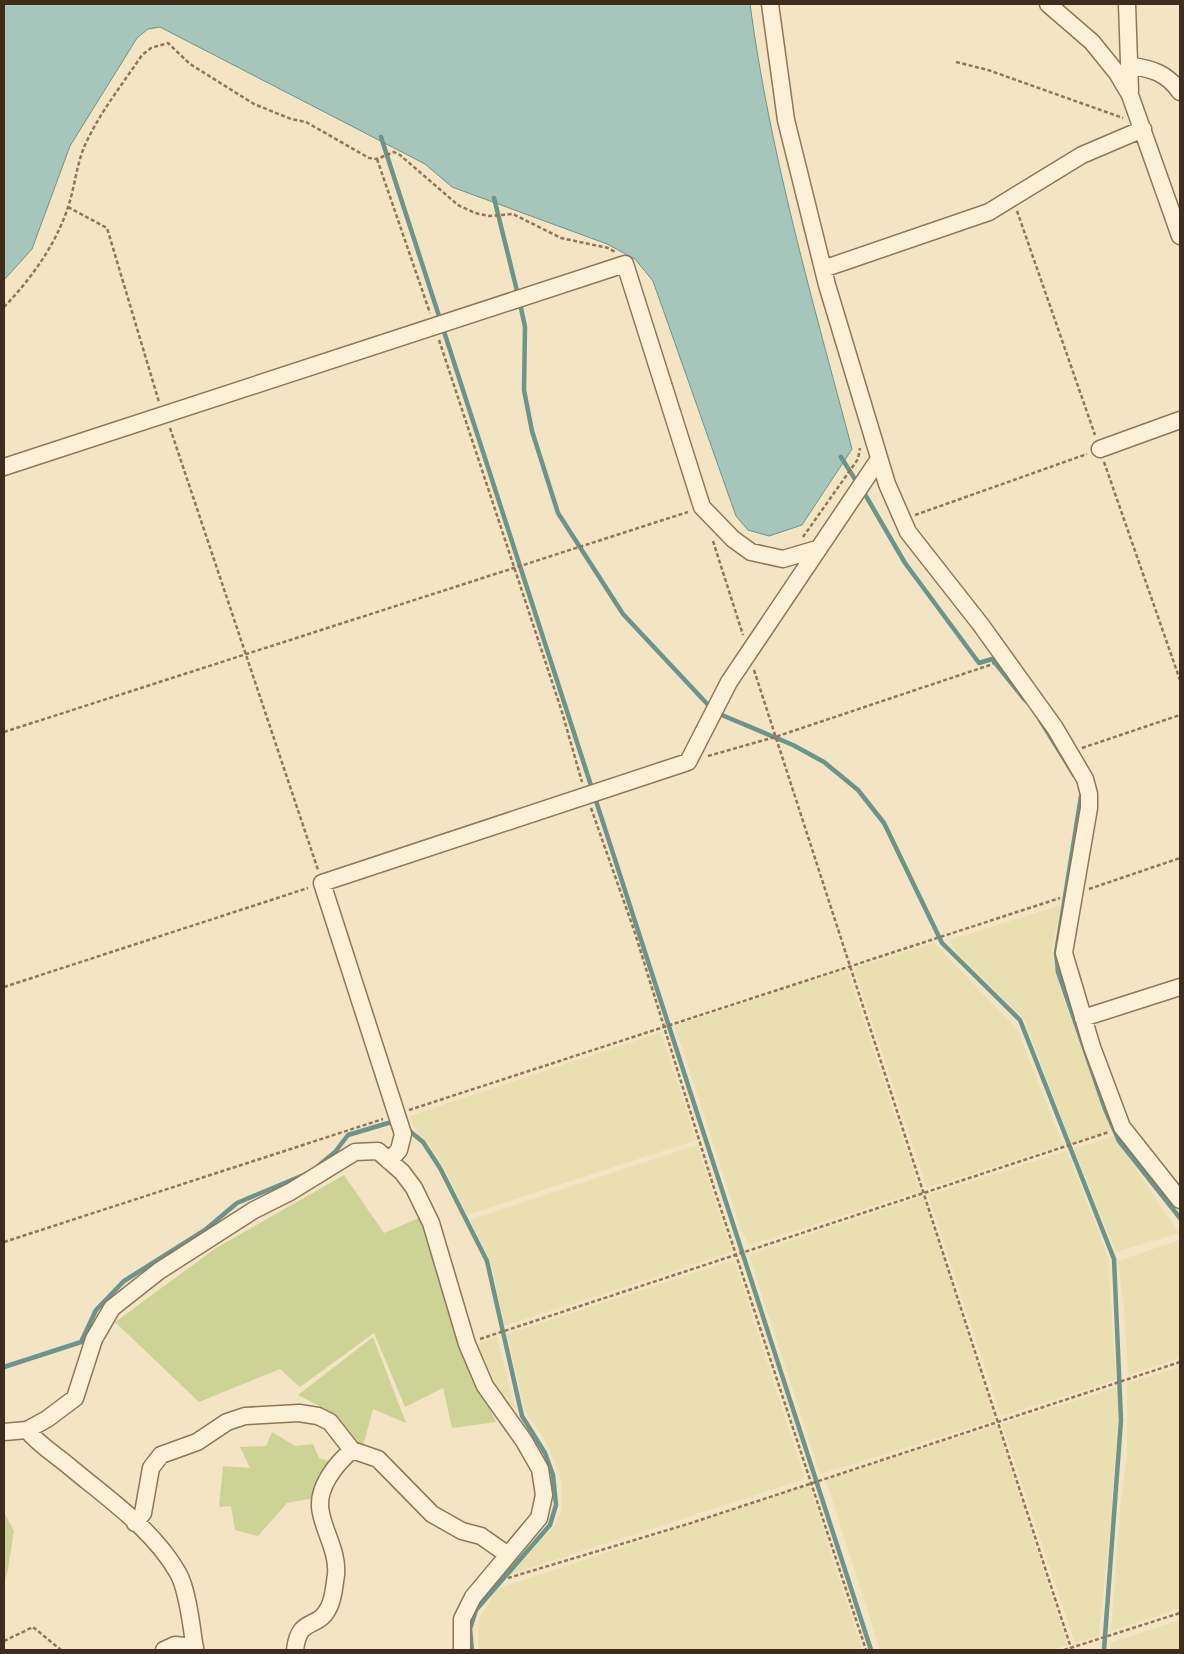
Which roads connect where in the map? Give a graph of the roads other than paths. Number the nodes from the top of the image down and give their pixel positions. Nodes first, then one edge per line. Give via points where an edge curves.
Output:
1 (770, 4) edge
2 (1048, 4) edge
3 (1127, 4) edge
4 (1129, 65) junction
5 (1180, 92) edge
6 (1130, 95) junction
7 (1142, 127) junction
8 (1180, 236) edge
9 (823, 269) junction
10 (1180, 420) edge
11 (1100, 449) road end
12 (878, 459) junction
13 (4, 467) edge
14 (817, 549) junction
15 (1180, 987) edge
16 (1083, 1018) junction
17 (389, 1161) junction
18 (1180, 1200) edge
19 (27, 1430) junction
20 (4, 1432) edge
21 (352, 1450) junction
22 (135, 1523) junction
23 (508, 1555) junction
24 (195, 1649) edge
25 (164, 1650) edge
26 (294, 1650) edge
27 (462, 1650) edge

1 - 9 street via 786,120
2 - 6 street via 1092,42 1117,72
3 - 4 street
4 - 5 street via 1160,72
4 - 6 street
6 - 7 street
7 - 8 street
7 - 9 street via 1082,155 989,212
9 - 12 street
10 - 11 street
12 - 14 street
12 - 16 street via 908,532 1055,728 1085,779 1089,808 1064,953
13 - 14 street via 625,264 702,507 733,539 751,552 767,557 790,558
14 - 17 street via 729,682 688,762 322,883 403,1134 399,1150
15 - 16 street
16 - 18 street via 1122,1127
17 - 19 street via 378,1151 356,1152 254,1210 159,1271 112,1308 94,1339 75,1398
17 - 23 street via 414,1188 431,1223 467,1344 485,1386 540,1469 544,1495 539,1518
19 - 20 street
19 - 22 street
21 - 22 street via 330,1422 318,1416 274,1413 245,1416 227,1422 197,1442 161,1455 151,1468 143,1513
21 - 23 street via 378,1459 432,1514 462,1531 481,1536
21 - 26 street via 328,1476 320,1501 320,1511 337,1565 334,1593 328,1610 302,1627
22 - 24 street via 153,1540 179,1574
23 - 27 street via 473,1597 462,1619
24 - 25 street via 175,1645

